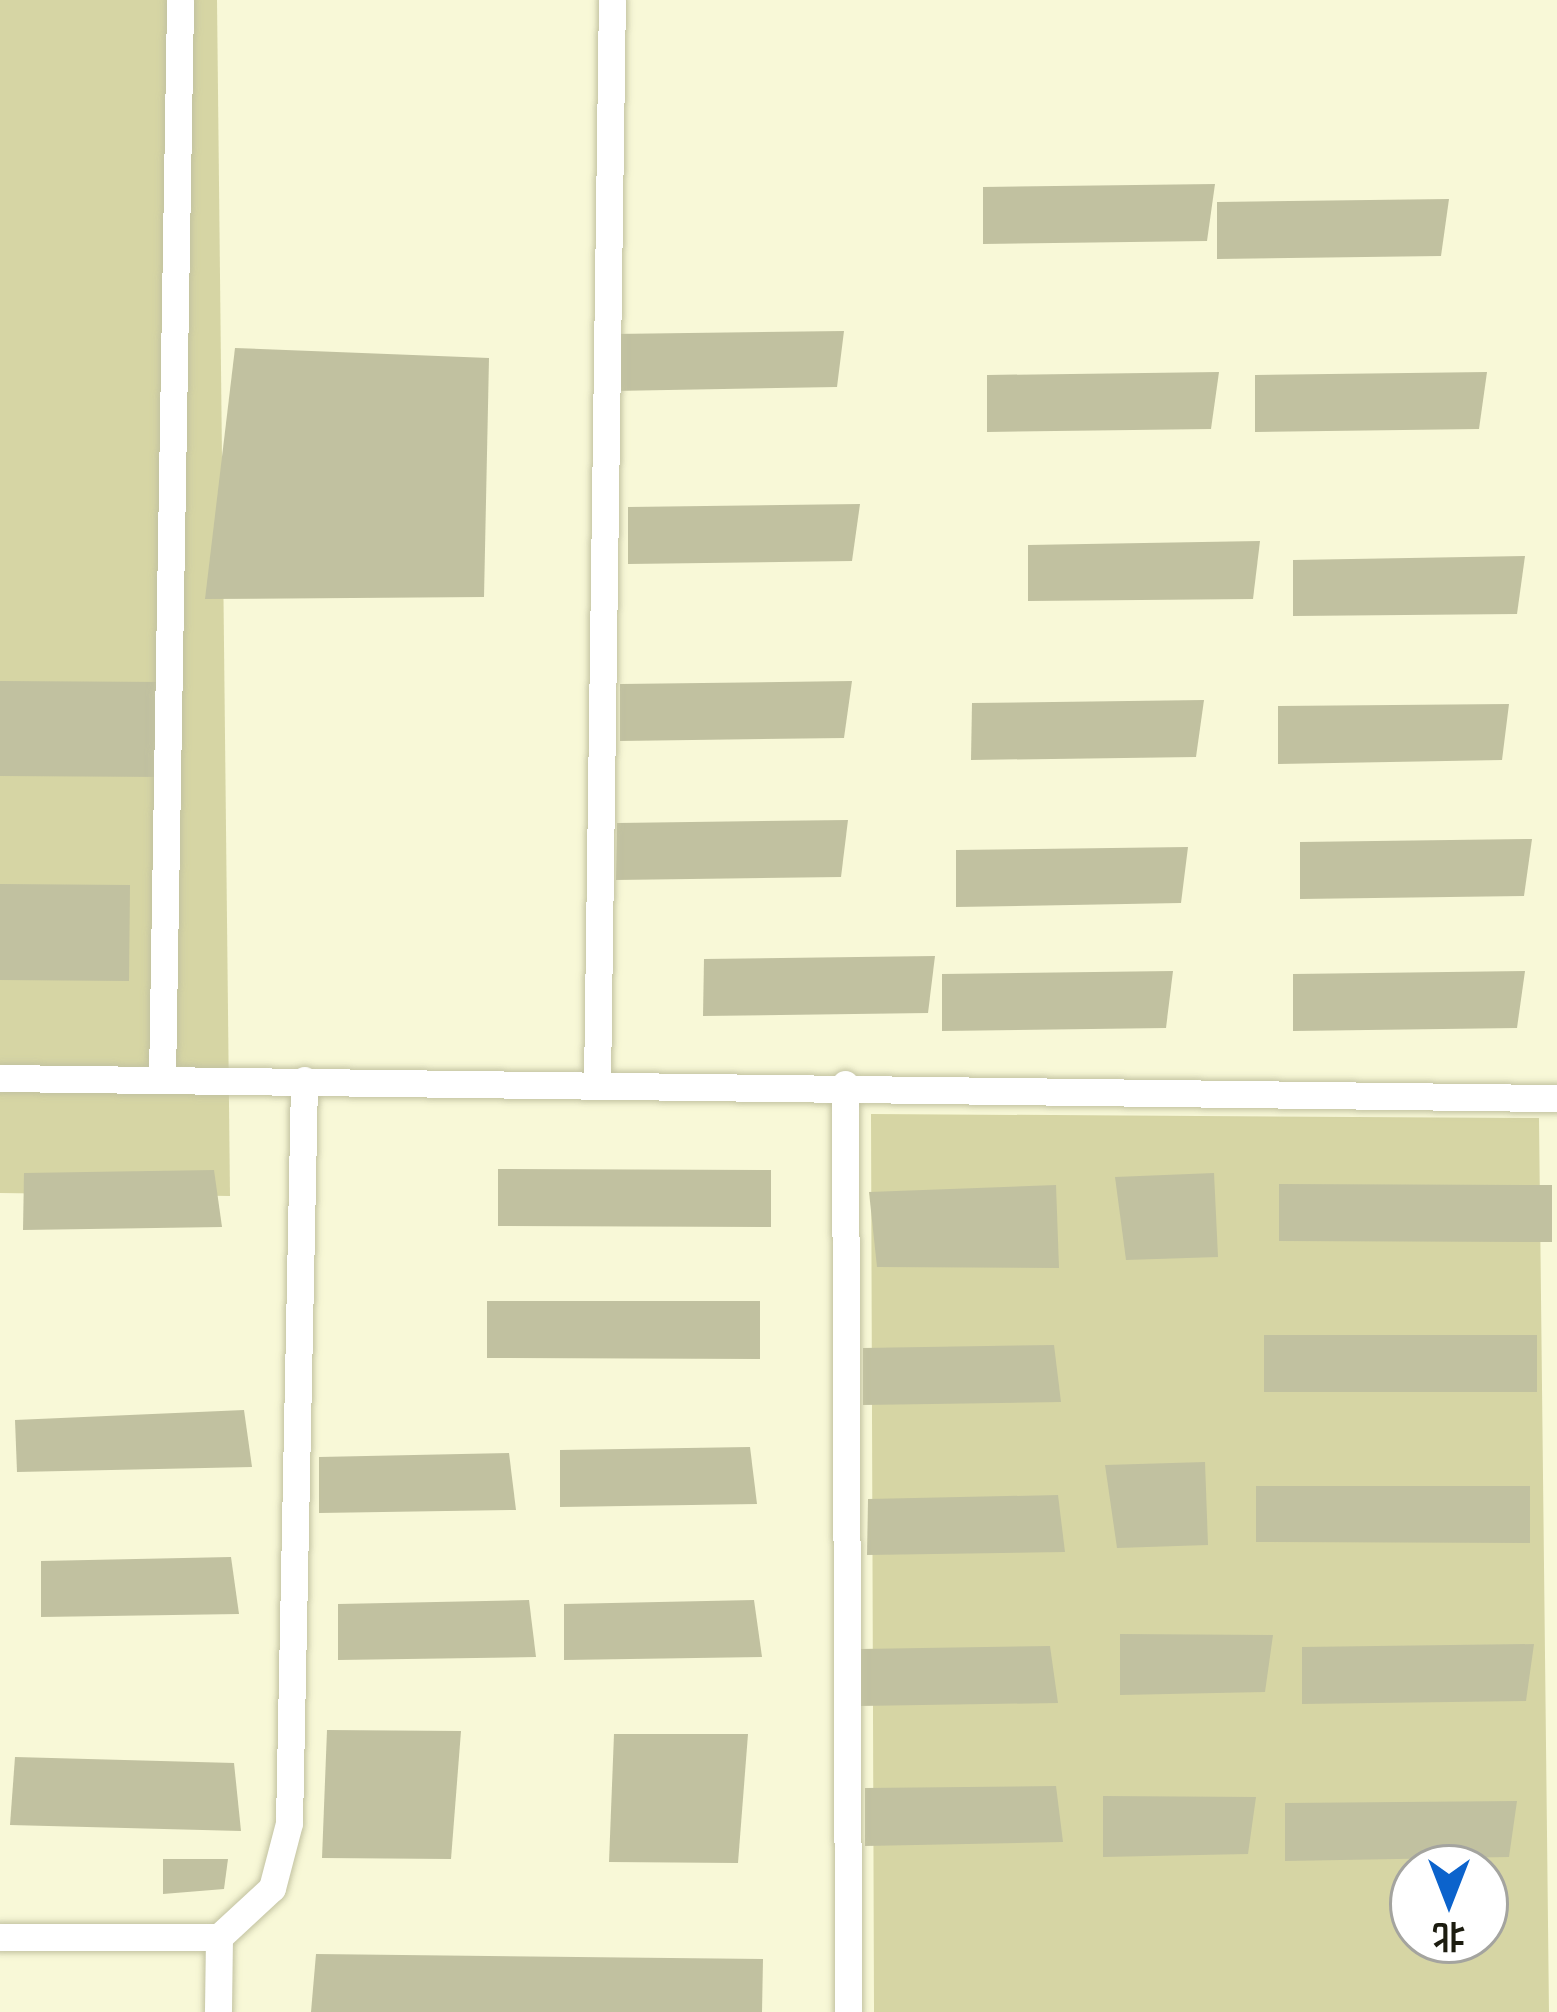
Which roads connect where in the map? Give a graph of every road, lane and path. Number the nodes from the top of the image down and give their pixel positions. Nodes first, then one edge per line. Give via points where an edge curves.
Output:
1 (180, 0) edge
2 (612, 0) edge
3 (0, 1078) edge
4 (163, 1079) junction
5 (304, 1080) junction
6 (597, 1083) junction
7 (845, 1084) junction
8 (1557, 1098) edge
9 (0, 1937) edge
10 (219, 1937) junction
11 (218, 2012) edge
12 (848, 2012) edge

1 - 4 street
2 - 6 street
3 - 4 street
4 - 5 street
5 - 6 street
5 - 10 street via 290,1823 272,1888
6 - 7 street
7 - 8 street
7 - 12 street
9 - 10 street
10 - 11 street

